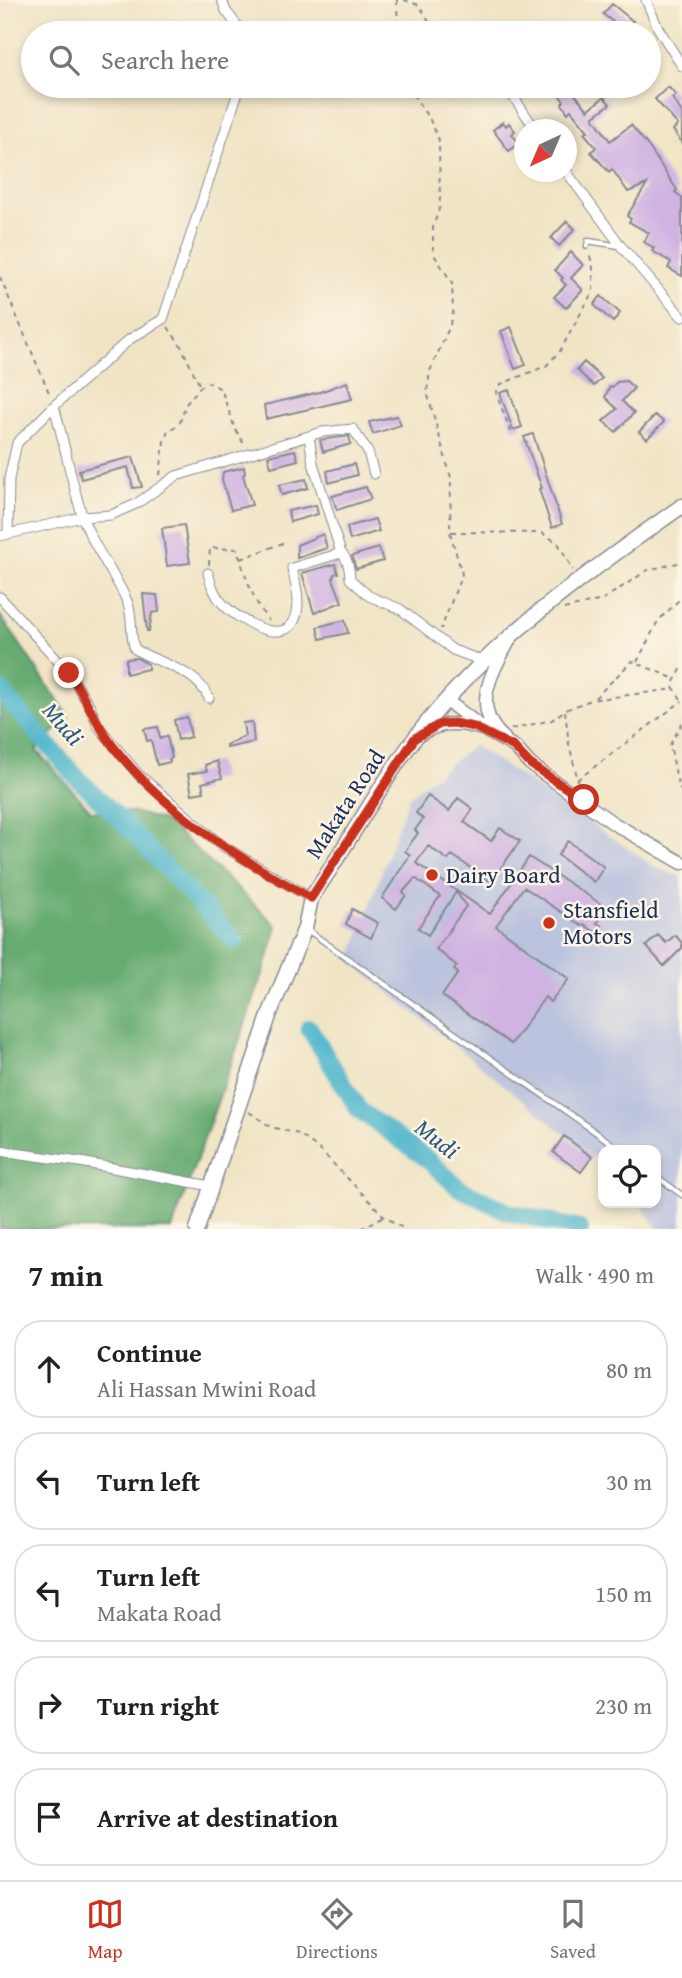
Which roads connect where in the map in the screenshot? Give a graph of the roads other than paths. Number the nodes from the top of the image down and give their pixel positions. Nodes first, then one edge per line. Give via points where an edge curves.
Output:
1 (222, 0) edge
2 (646, 0) edge
3 (233, 21) edge
4 (655, 21) edge
5 (661, 33) edge
6 (682, 66) edge
7 (236, 98) edge
8 (514, 98) edge
9 (528, 119) edge
10 (574, 182) edge
11 (587, 246) road end
12 (621, 246) junction
13 (682, 317) edge
14 (54, 406) junction
15 (309, 436) junction
16 (374, 474) dead end
17 (681, 509) edge
18 (82, 517) junction
19 (4, 534) edge
20 (341, 553) junction
21 (208, 573) road end
22 (0, 597) edge
23 (511, 637) junction
24 (483, 662) junction
25 (209, 698) dead end
26 (447, 701) junction
27 (493, 732) junction
28 (415, 738) junction
29 (682, 863) edge
30 (311, 898) junction
31 (306, 928) junction
32 (614, 1145) edge
33 (0, 1151) edge
34 (661, 1180) edge
35 (211, 1186) junction
36 (682, 1195) edge
37 (197, 1229) edge

1 - 3 street
2 - 4 street
5 - 6 street
7 - 14 street via 163,319 130,339
8 - 9 street
10 - 12 street
11 - 12 lane via 588,241
12 - 13 street
14 - 18 street
14 - 19 street via 17,443
15 - 16 street via 352,429 368,452
15 - 18 street via 176,476 124,510
15 - 20 street
17 - 23 main road, Makata Road via 579,580
18 - 19 street
18 - 25 street via 128,603 135,649 189,675
20 - 21 street via 292,568 297,615 278,633 246,621 222,604
20 - 24 street via 350,579 369,596 400,609 453,650
22 - 30 street via 69,673 98,726 139,775 221,845
23 - 24 main road, Makata Road
23 - 27 main road via 485,696
24 - 26 main road, Makata Road
26 - 27 main road
26 - 28 main road, Makata Road
27 - 28 main road via 440,724
27 - 29 main road via 613,823
28 - 30 main road, Makata Road
30 - 31 main road, Makata Road
31 - 32 lane
31 - 35 main road, Makata Road
33 - 35 street
34 - 36 lane
35 - 37 main road, Makata Road

